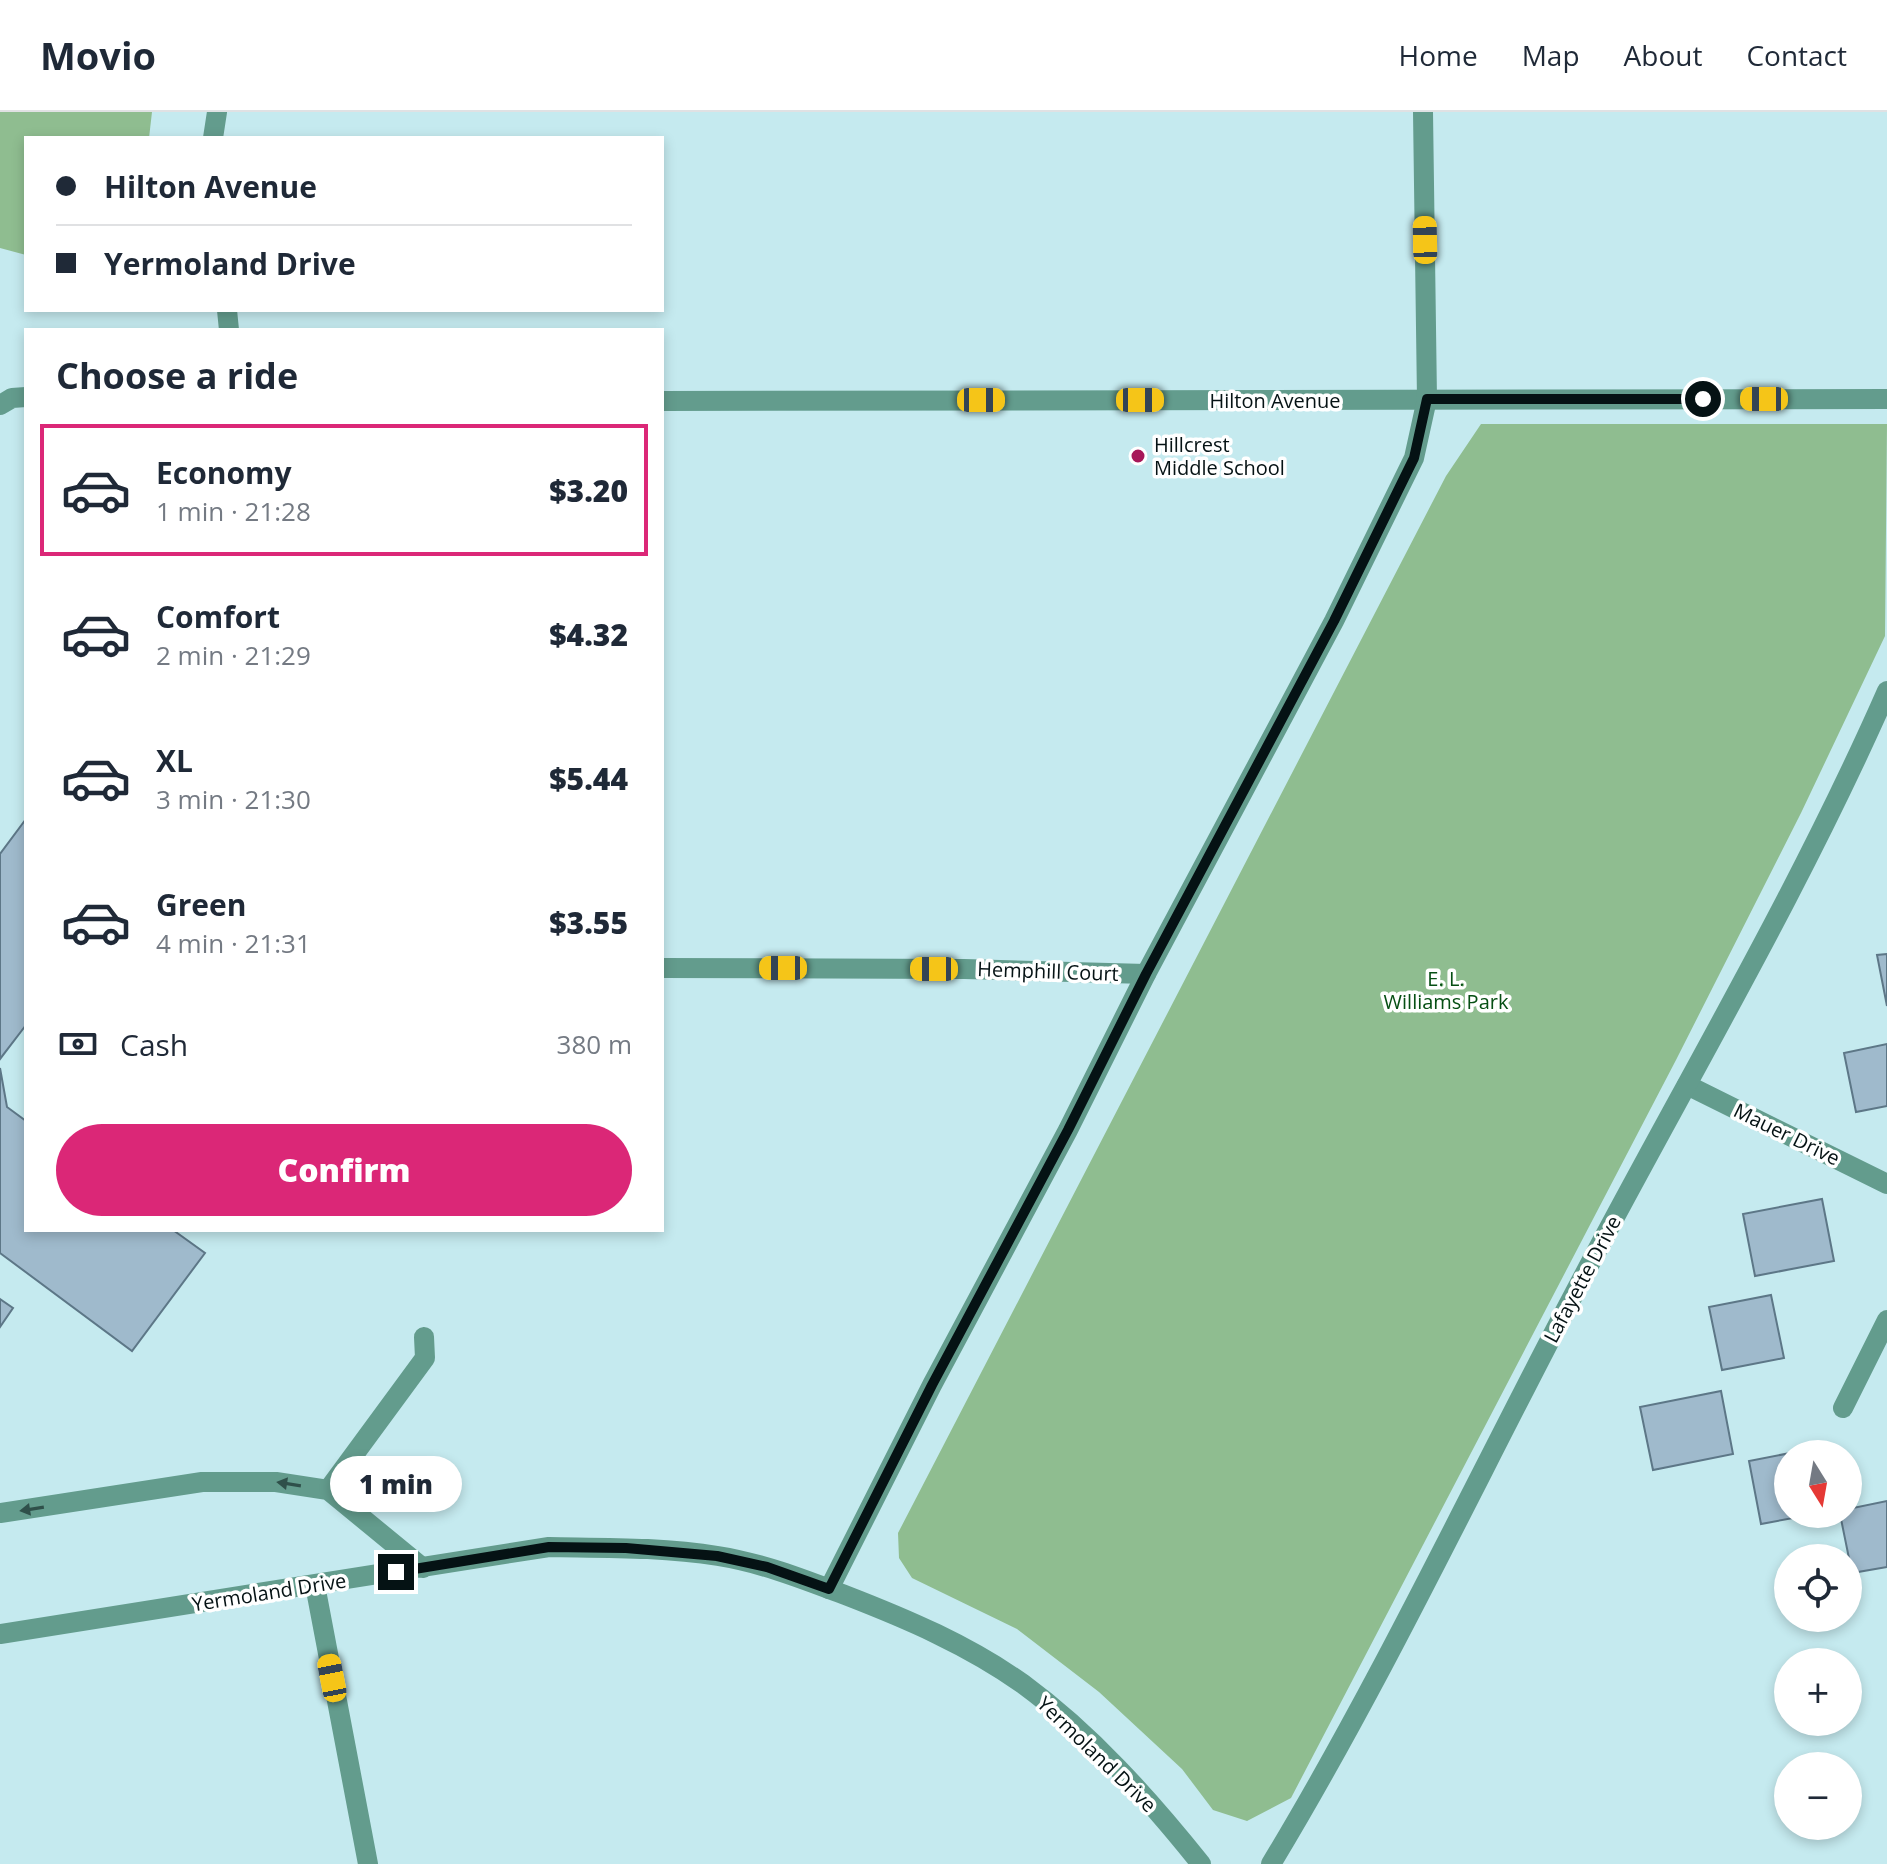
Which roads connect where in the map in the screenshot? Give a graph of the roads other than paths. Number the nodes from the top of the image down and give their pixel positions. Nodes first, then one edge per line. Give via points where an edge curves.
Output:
1 (217, 112) edge
2 (1423, 112) edge
3 (213, 136) edge
4 (24, 397) edge
5 (1427, 399) junction
6 (1887, 399) edge
7 (664, 401) edge
8 (0, 405) edge
9 (1887, 691) edge
10 (664, 968) edge
11 (1146, 974) junction
12 (1687, 1085) junction
13 (1887, 1184) edge
14 (1887, 1320) edge
15 (424, 1337) dead end
16 (1843, 1408) dead end
17 (328, 1490) junction
18 (0, 1513) edge
19 (423, 1568) junction
20 (315, 1585) junction
21 (829, 1589) junction
22 (0, 1634) edge
23 (368, 1864) edge
24 (1201, 1864) edge
25 (1271, 1864) edge

1 - 3 street
2 - 5 street
4 - 8 street
5 - 6 street, Hilton Avenue
5 - 7 street, Hilton Avenue
5 - 11 street via 1414,458 1334,621
9 - 12 street, Lafayette Drive via 1783,906
10 - 11 street, Hemphill Court
11 - 21 street
12 - 13 street, Mauer Drive
12 - 25 street, Lafayette Drive via 1326,1773
14 - 16 street
15 - 17 street via 425,1358
17 -> 18 street via 276,1482 202,1482
17 - 19 street
19 - 20 street, Yermoland Drive
19 - 21 street, Yermoland Drive via 549,1547 626,1548 717,1556
20 - 22 street, Yermoland Drive
20 - 23 street
21 - 24 street, Yermoland Drive via 910,1620 1023,1684 1114,1764

